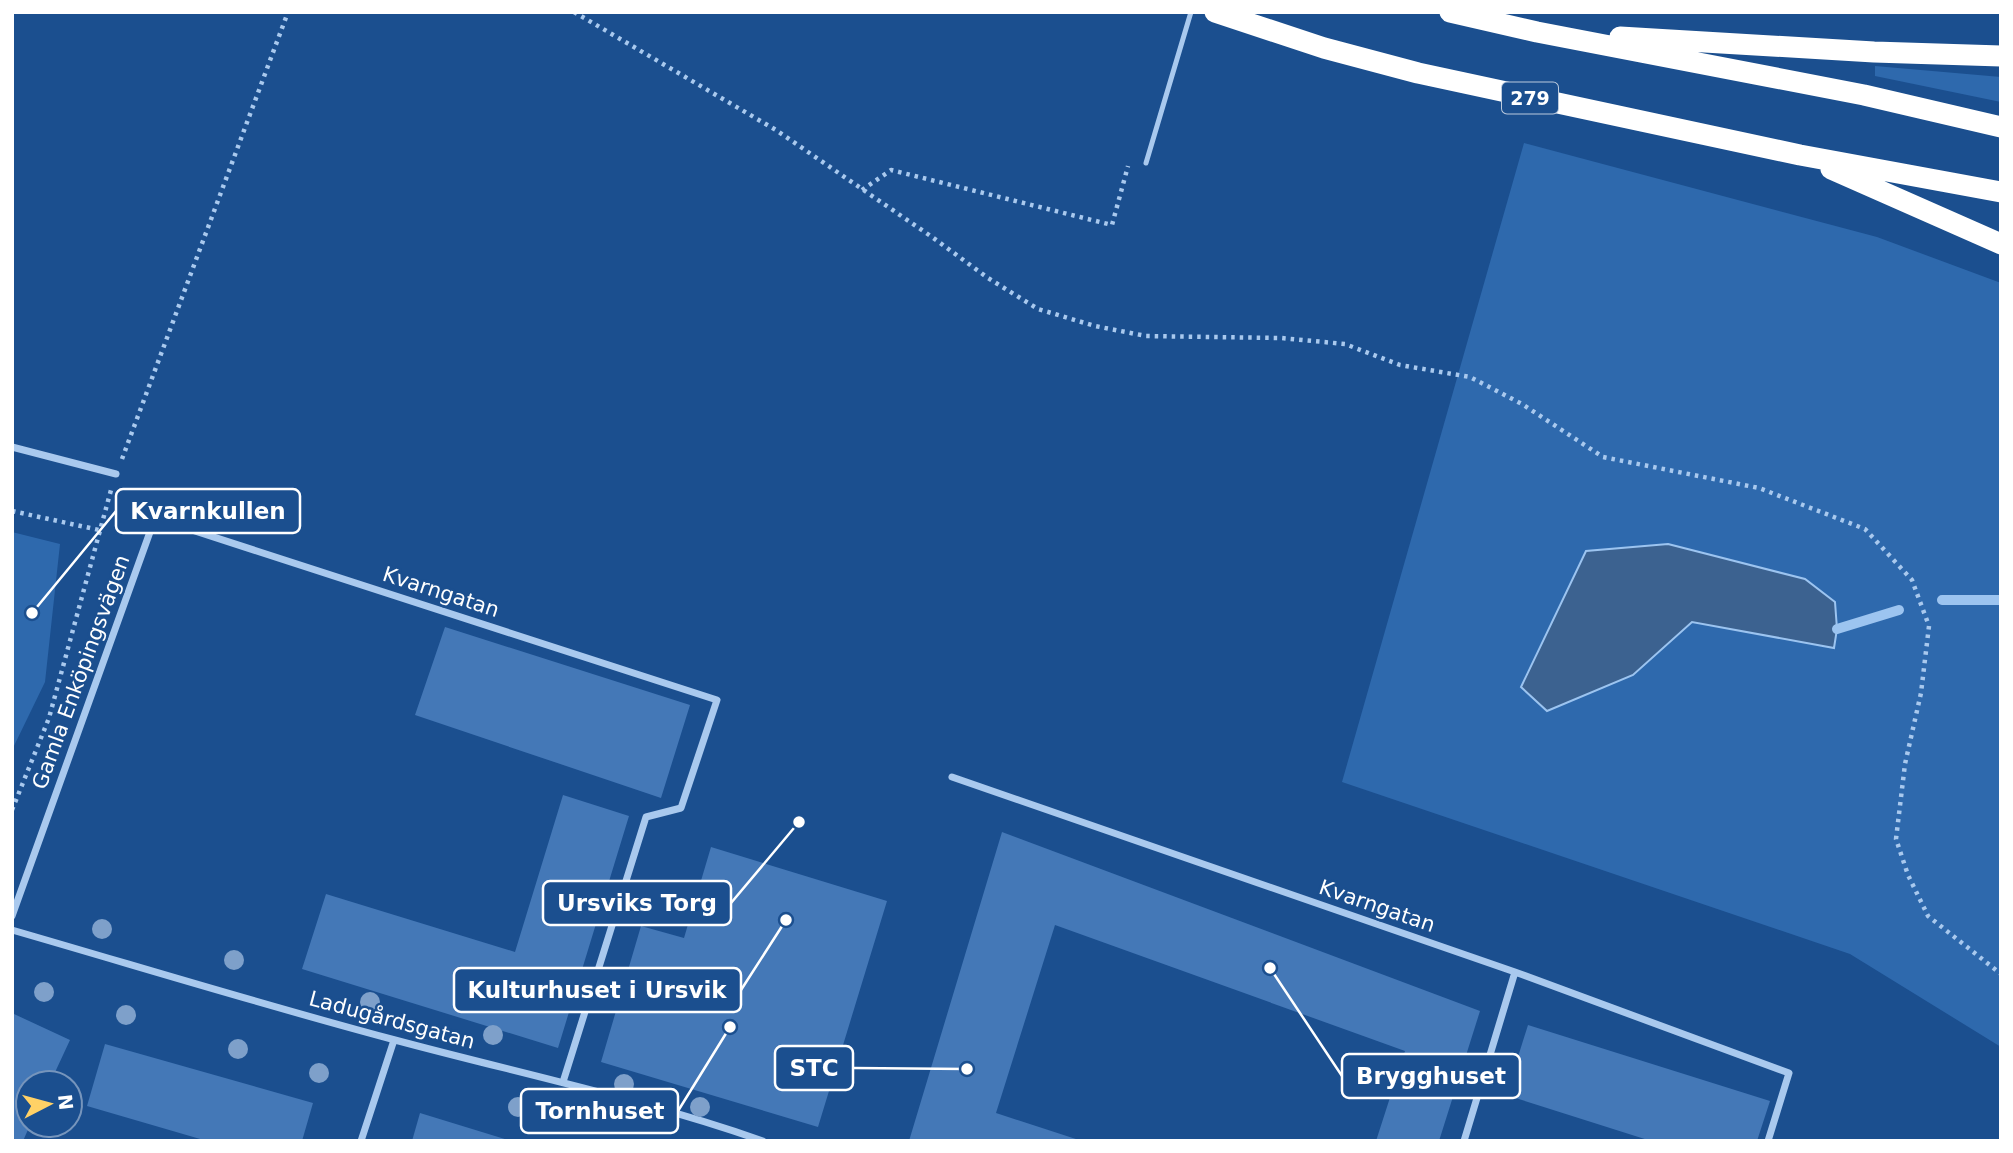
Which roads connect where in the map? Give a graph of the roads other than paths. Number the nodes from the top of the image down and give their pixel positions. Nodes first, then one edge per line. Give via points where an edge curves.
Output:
1 (1191, 12) edge
2 (1215, 12) edge
3 (1450, 12) edge
4 (1537, 32) junction
5 (2001, 56) edge
6 (2001, 127) edge
7 (1800, 155) junction
8 (1146, 163) dead end
9 (2001, 192) edge
10 (2001, 244) edge
11 (12, 447) edge
12 (116, 474) road end
13 (155, 518) joint
14 (952, 778) dead end
15 (12, 916) edge
16 (12, 930) edge
17 (1515, 972) junction
18 (394, 1040) junction
19 (563, 1082) junction
20 (360, 1141) edge
21 (763, 1141) edge
22 (1464, 1141) edge
23 (1768, 1141) edge

1 - 8 lane
2 - 7 highway, 279 via 1418,73
3 - 4 highway
4 - 5 highway
4 - 6 highway via 1864,95
7 - 9 highway
7 - 10 highway
11 - 12 street
13 - 15 street, Gamla Enköpingsvägen
13 - 19 street, Kvarngatan via 717,700 681,808 646,817
14 - 17 street, Kvarngatan
16 - 18 street, Ladugårdsgatan
17 - 22 street
17 - 23 street, Kvarngatan via 1789,1073
18 - 19 street, Ladugårdsgatan
18 - 20 street
19 - 21 street, Ladugårdsgatan

